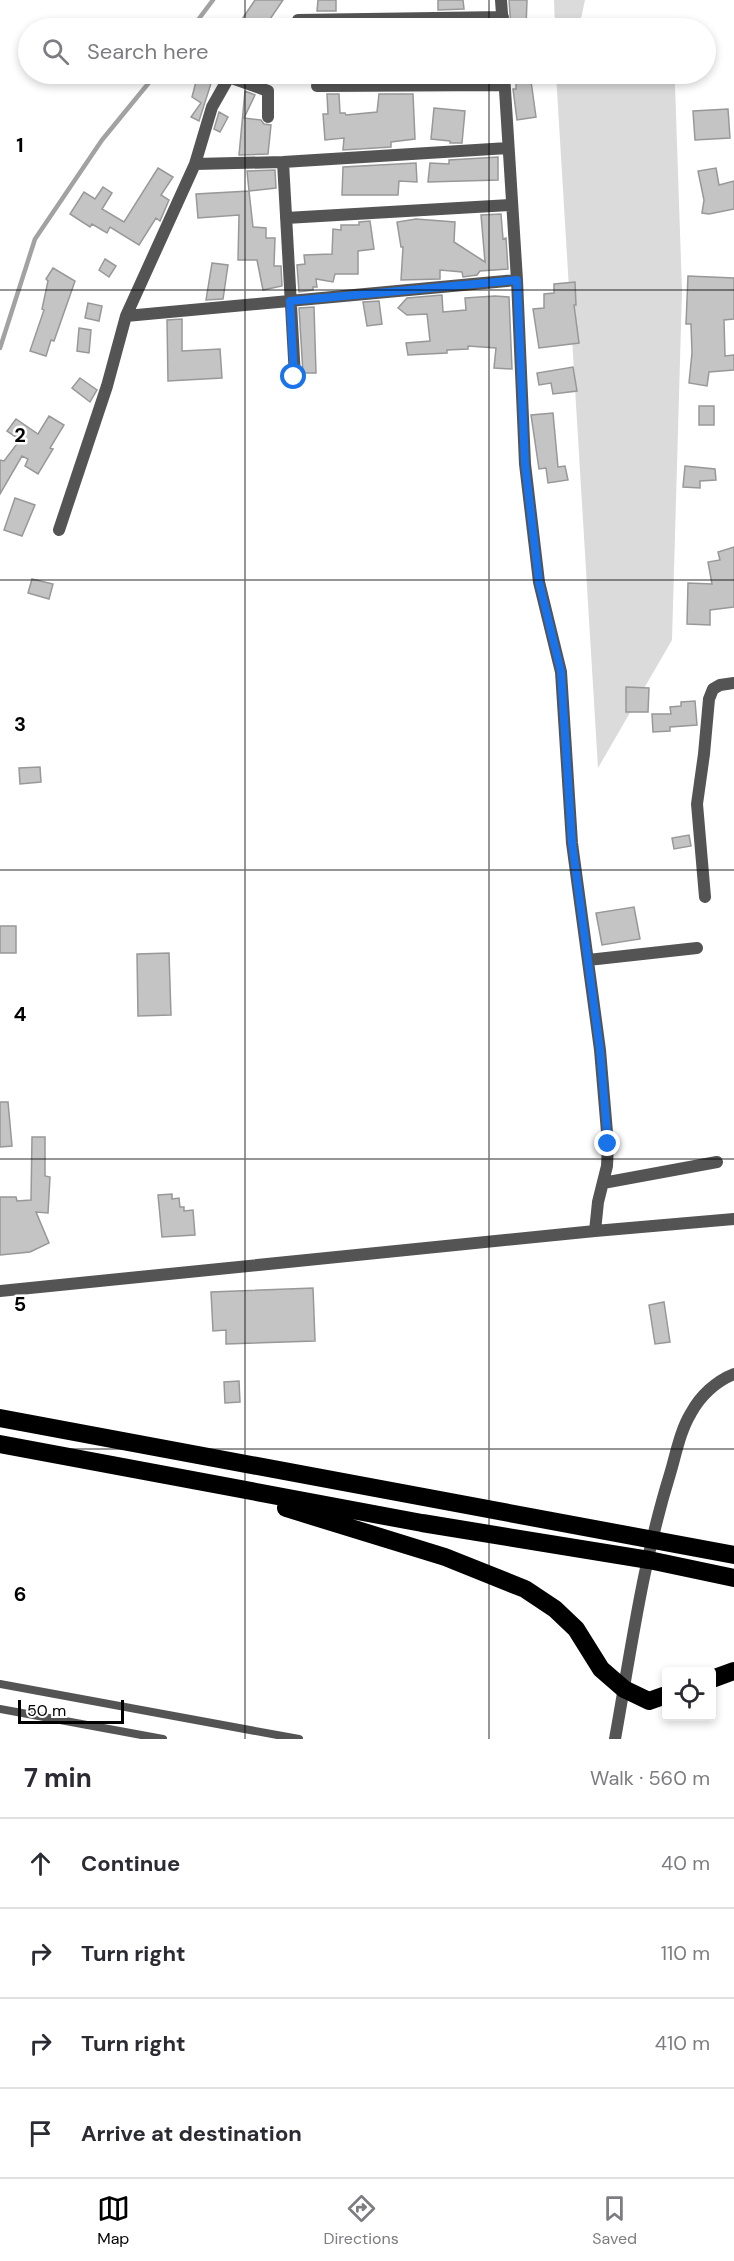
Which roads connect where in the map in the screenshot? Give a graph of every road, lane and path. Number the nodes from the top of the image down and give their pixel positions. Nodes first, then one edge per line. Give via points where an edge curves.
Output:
1 (501, 0) edge
2 (503, 18) edge
3 (225, 84) edge
4 (248, 84) edge
5 (370, 84) edge
6 (504, 84) edge
7 (317, 86) dead end
8 (268, 117) dead end
9 (508, 148) junction
10 (283, 162) junction
11 (195, 164) junction
12 (512, 204) junction
13 (286, 219) junction
14 (517, 280) junction
15 (290, 301) junction
16 (126, 316) junction
17 (294, 377) dead end
18 (59, 530) dead end
19 (734, 683) edge
20 (705, 897) dead end
21 (697, 948) dead end
22 (588, 960) junction
23 (717, 1162) dead end
24 (603, 1183) junction
25 (734, 1219) edge
26 (595, 1231) junction
27 (0, 1291) edge
28 (734, 1374) edge
29 (0, 1418) edge
30 (0, 1444) edge
31 (204, 1482) junction
32 (734, 1555) edge
33 (734, 1578) edge
34 (734, 1671) edge
35 (716, 1677) edge
36 (0, 1684) edge
37 (624, 1689) junction
38 (662, 1696) edge
39 (0, 1709) edge
40 (163, 1739) edge
41 (299, 1739) edge
42 (615, 1739) edge

1 - 2 street
3 - 11 street via 212,107
4 - 8 street via 268,91
5 - 7 street
6 - 9 street
9 - 10 street
9 - 12 street
10 - 11 street
10 - 13 street
11 - 16 street
12 - 13 street
12 - 14 street
13 - 15 street
14 - 15 street
14 - 22 street via 525,464 539,582 561,672 572,843
15 - 16 street
15 - 17 street
16 - 18 street via 108,386
19 - 20 street via 713,689 709,699 697,804
21 - 22 street
22 - 24 street via 608,1144
23 - 24 street
24 - 26 street
25 - 26 street
26 - 27 street
28 - 37 street via 710,1388 689,1415 661,1504 636,1612
29 - 32 highway
30 - 31 highway
31 - 33 highway
31 - 37 highway via 445,1557 525,1588 576,1629 601,1669
34 - 35 highway
36 - 41 lane
37 - 38 highway via 649,1701
37 - 42 street
39 - 40 lane

